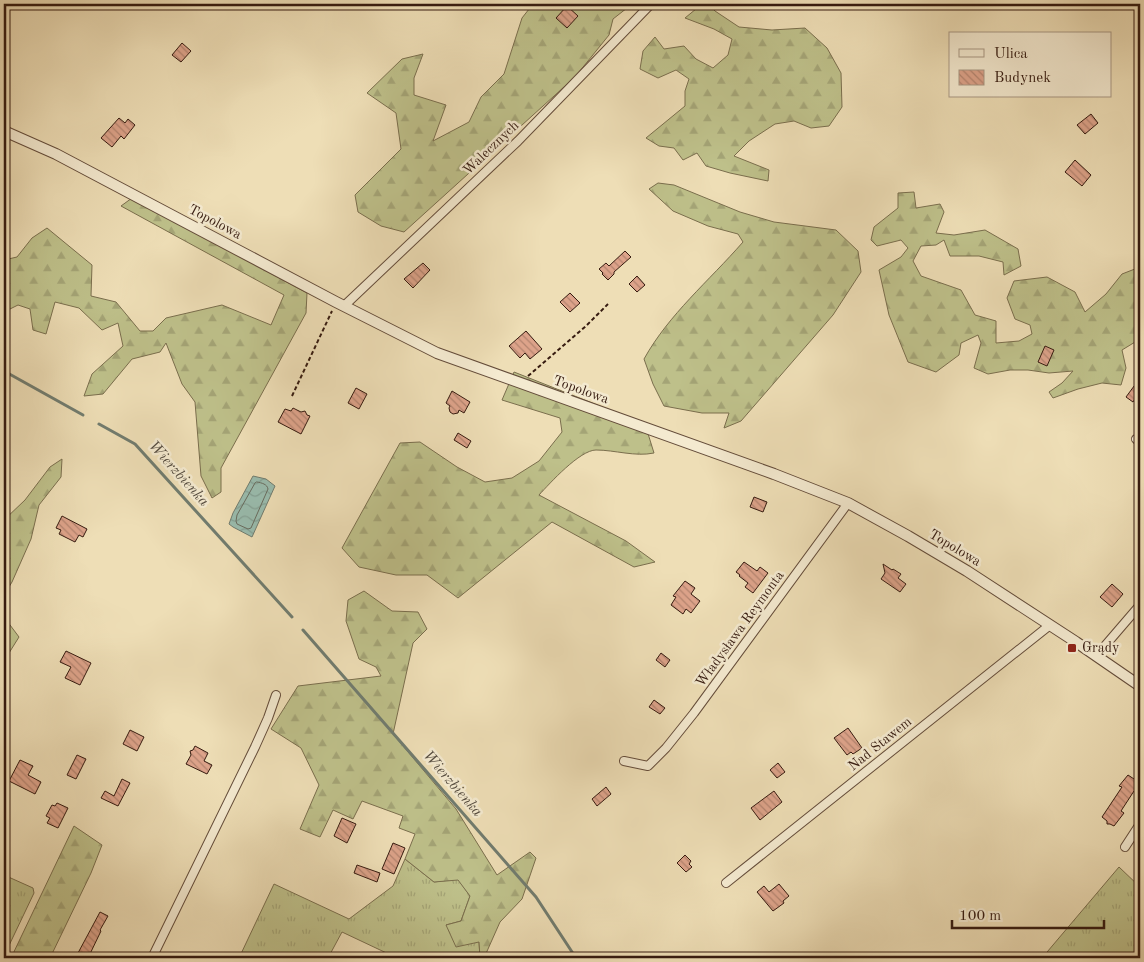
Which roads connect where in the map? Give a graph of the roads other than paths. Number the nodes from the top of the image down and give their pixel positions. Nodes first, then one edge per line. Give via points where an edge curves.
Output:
1 (651, 4) edge
2 (4, 131) edge
3 (340, 304) junction
4 (848, 503) junction
5 (1140, 605) edge
6 (1050, 625) junction
7 (1097, 655) junction
8 (1140, 686) edge
9 (276, 695) dead end
10 (624, 761) dead end
11 (1140, 824) edge
12 (1125, 847) dead end
13 (726, 883) dead end
14 (152, 958) edge

1 - 3 street, Walecznych via 518,141
2 - 3 street, Topolowa via 109,181
3 - 4 street, Topolowa via 437,352
4 - 6 street, Topolowa via 908,536
4 - 10 street, Władysława Reymonta via 666,748 648,766
5 - 7 street
6 - 7 street, Topolowa
6 - 13 street, Nad Stawem
7 - 8 street, Topolowa
9 - 14 street via 255,748
11 - 12 street

